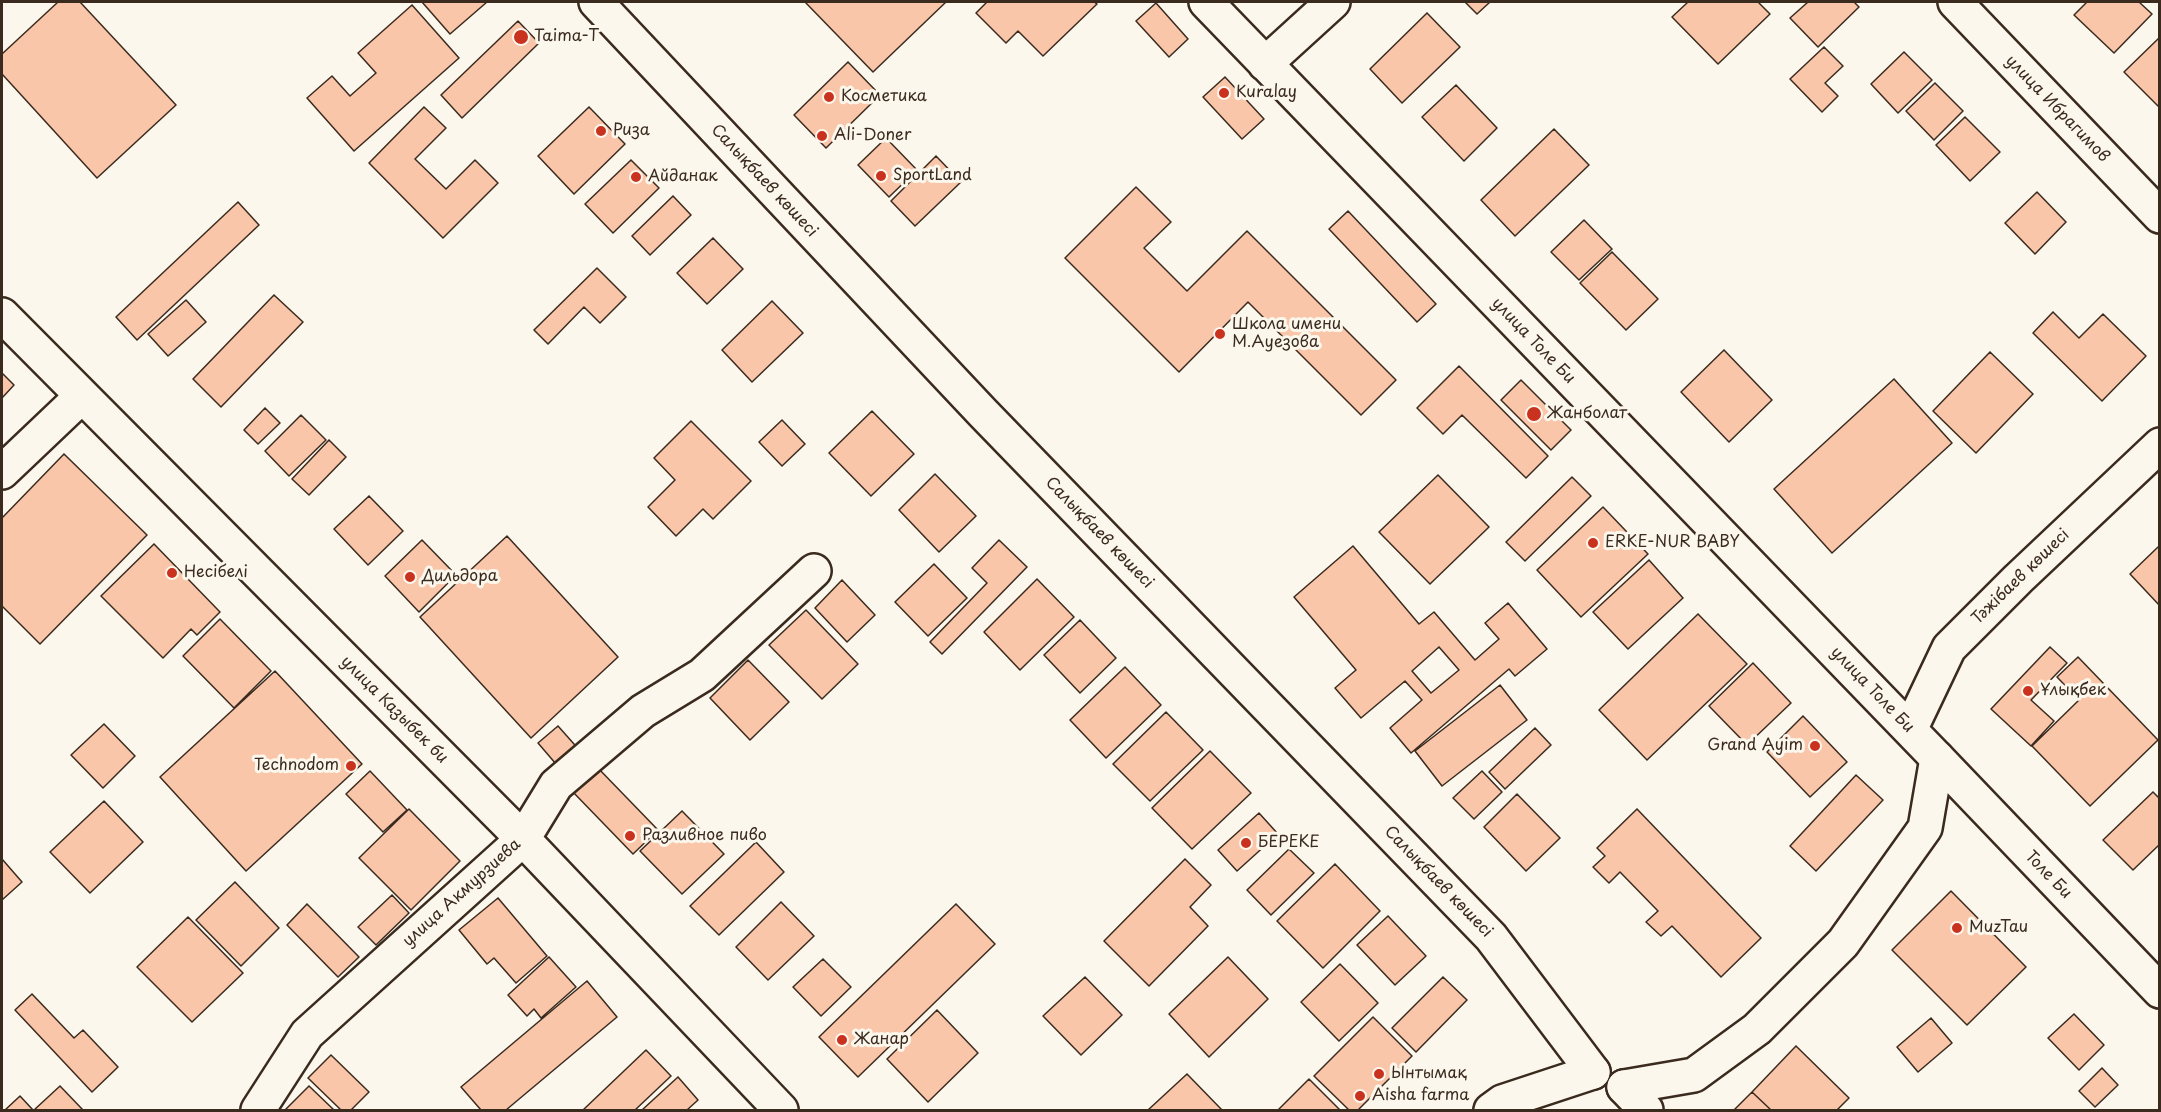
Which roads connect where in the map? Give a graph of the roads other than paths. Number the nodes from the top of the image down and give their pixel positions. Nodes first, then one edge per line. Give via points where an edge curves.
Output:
1 (596, 2) edge
2 (1206, 2) edge
3 (1333, 2) edge
4 (1955, 2) edge
5 (1265, 64) junction
6 (2160, 216) edge
7 (2, 315) edge
8 (82, 396) junction
9 (2160, 445) edge
10 (2, 472) edge
11 (814, 571) dead end
12 (1910, 730) junction
13 (1937, 758) junction
14 (523, 839) junction
15 (2160, 991) edge
16 (1635, 1099) edge
17 (258, 1110) edge
18 (780, 1110) edge
19 (1491, 1110) edge

1 - 19 street, Салықбаев көшесі via 983,413 1491,937 1593,1072 1502,1102
2 - 5 street, улица Толе Би
3 - 5 street
4 - 6 street, улица Ибрагимов
5 - 12 street, улица Толе Би
7 - 8 street, улица Казыбек би
8 - 10 street
8 - 14 street, улица Казыбек би
9 - 12 street, Тәжібаев көшесі via 1949,648
11 - 14 street, улица Акмурзиева via 702,675 643,711 556,785
12 - 13 street, улица Толе Би
13 - 15 street, Толе Би
13 - 16 street via 1925,828 1843,943 1757,1029 1694,1076
14 - 17 street, улица Акмурзиева via 307,1034
14 - 18 street, улица Казыбек би

